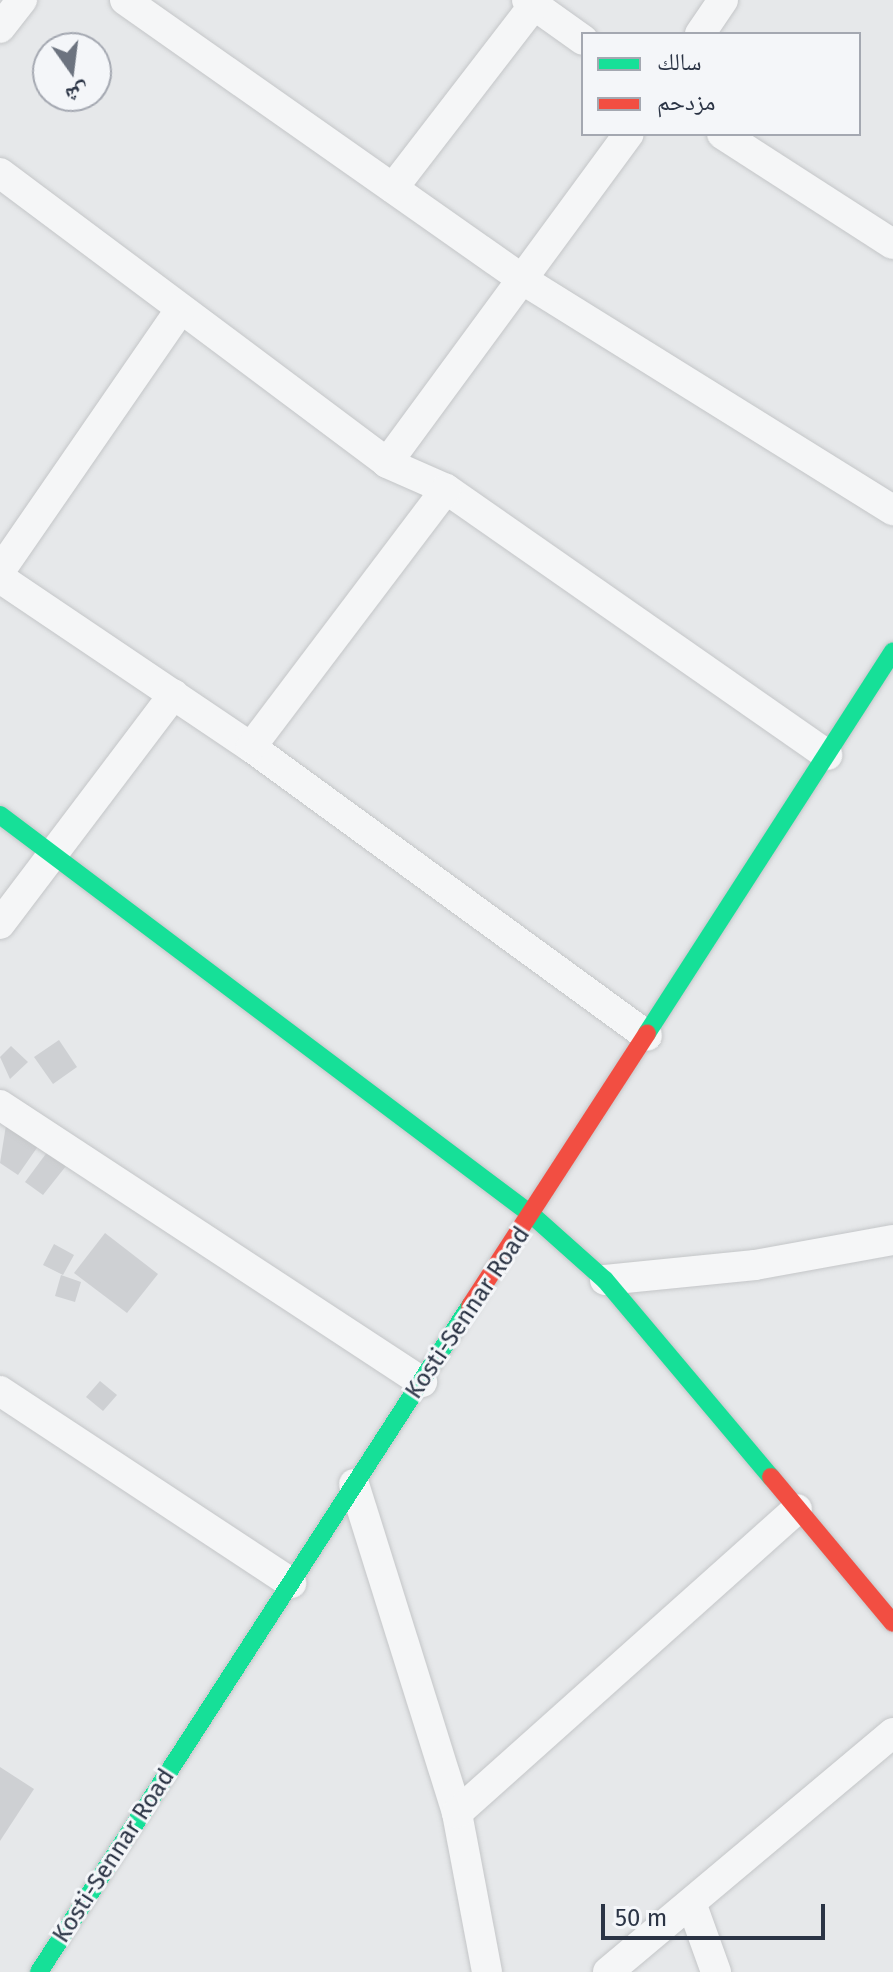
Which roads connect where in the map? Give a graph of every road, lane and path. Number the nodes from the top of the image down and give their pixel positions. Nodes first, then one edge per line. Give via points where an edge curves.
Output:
1 (22, 0) edge
2 (125, 0) edge
3 (723, 0) edge
4 (530, 3) edge
5 (0, 28) edge
6 (701, 32) edge
7 (581, 39) edge
8 (628, 136) edge
9 (725, 136) edge
10 (0, 173) edge
11 (393, 188) junction
12 (893, 244) edge
13 (523, 280) junction
14 (180, 310) junction
15 (387, 463) junction
16 (446, 489) junction
17 (893, 510) edge
18 (0, 571) edge
19 (0, 578) edge
20 (893, 652) edge
21 (174, 694) junction
22 (251, 747) junction
23 (827, 755) junction
24 (0, 815) edge
25 (50, 855) junction
26 (0, 924) edge
27 (647, 1036) junction
28 (0, 1105) edge
29 (532, 1215) junction
30 (891, 1243) edge
31 (605, 1280) junction
32 (422, 1382) junction
33 (0, 1391) edge
34 (354, 1484) junction
35 (797, 1509) junction
36 (291, 1583) junction
37 (893, 1623) edge
38 (893, 1733) edge
39 (457, 1813) junction
40 (693, 1908) junction
41 (39, 1972) edge
42 (487, 1972) edge
43 (608, 1972) edge
44 (716, 1972) edge

1 - 5 street
2 - 11 street
3 - 6 street
4 - 7 street
4 - 11 street
8 - 13 street
9 - 12 street
10 - 14 street
11 - 13 street
13 - 15 street
13 - 17 street
14 - 15 street
14 - 18 street
15 - 16 street
16 - 22 street
16 - 23 street
19 - 21 street
20 - 23 main road, Kosti-Sennar Road
21 - 22 street
21 - 25 street
22 - 27 street
23 - 27 main road, Kosti-Sennar Road
24 - 25 main road
25 - 26 street
25 - 29 main road
27 - 29 main road, Kosti-Sennar Road
28 - 32 street
29 - 31 main road
29 - 32 main road, Kosti-Sennar Road
30 - 31 street
31 - 35 main road
32 - 34 main road, Kosti-Sennar Road
33 - 36 street
34 - 36 main road, Kosti-Sennar Road
34 - 39 street
35 - 37 main road
35 - 39 street
36 - 41 main road, Kosti-Sennar Road
38 - 40 street
39 - 42 street
40 - 43 street
40 - 44 street

